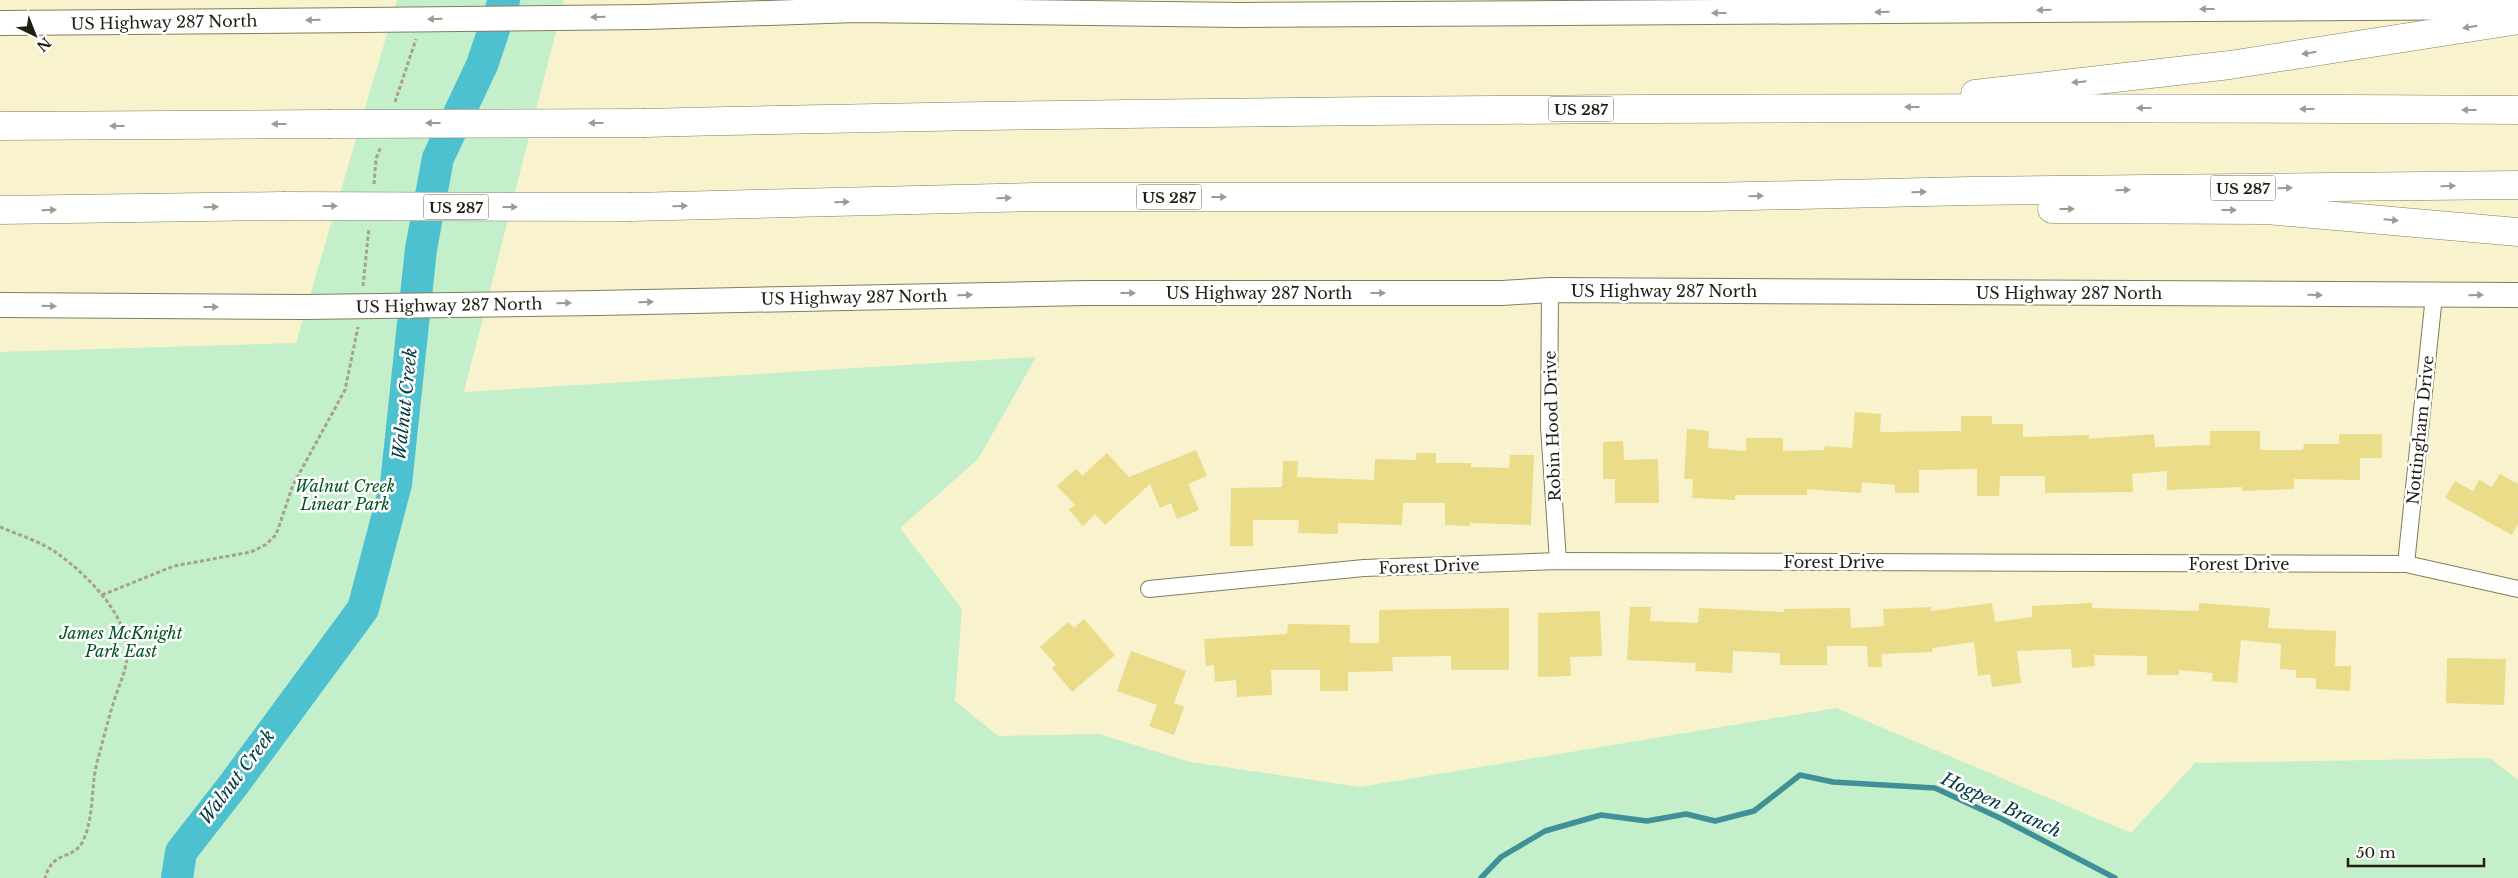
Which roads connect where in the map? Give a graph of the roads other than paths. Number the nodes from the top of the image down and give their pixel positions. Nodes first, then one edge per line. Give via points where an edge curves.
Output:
1 (2518, 6) edge
2 (2518, 20) edge
3 (0, 23) edge
4 (1948, 107) junction
5 (2518, 110) edge
6 (0, 126) edge
7 (2518, 185) edge
8 (1969, 191) junction
9 (0, 210) edge
10 (2518, 232) edge
11 (1550, 290) junction
12 (2518, 295) edge
13 (2434, 296) junction
14 (0, 305) edge
15 (1558, 561) junction
16 (2406, 564) junction
17 (1149, 589) dead end
18 (2518, 589) edge

1 -> 3 main road, US Highway 287 North, bridge via 1249,16 856,10 646,17
2 -> 4 highway via 2230,65 1985,91
5 -> 4 highway, US 287
4 -> 6 highway, US 287, bridge via 1328,109 644,122
8 -> 7 highway, US 287
9 -> 8 highway, US 287, bridge via 282,206 631,207 1034,197 1708,197
8 -> 10 highway via 1990,203 2021,209 2266,210
11 -> 13 main road, US Highway 287 North
14 -> 11 main road, US Highway 287 North, bridge via 305,307 1076,293 1502,293
11 - 15 street, Robin Hood Drive via 1549,427
13 -> 12 main road, US Highway 287 North
13 - 16 street, Nottingham Drive
15 - 16 street, Forest Drive
15 - 17 street, Forest Drive via 1364,568
16 - 18 street, Forest Drive

